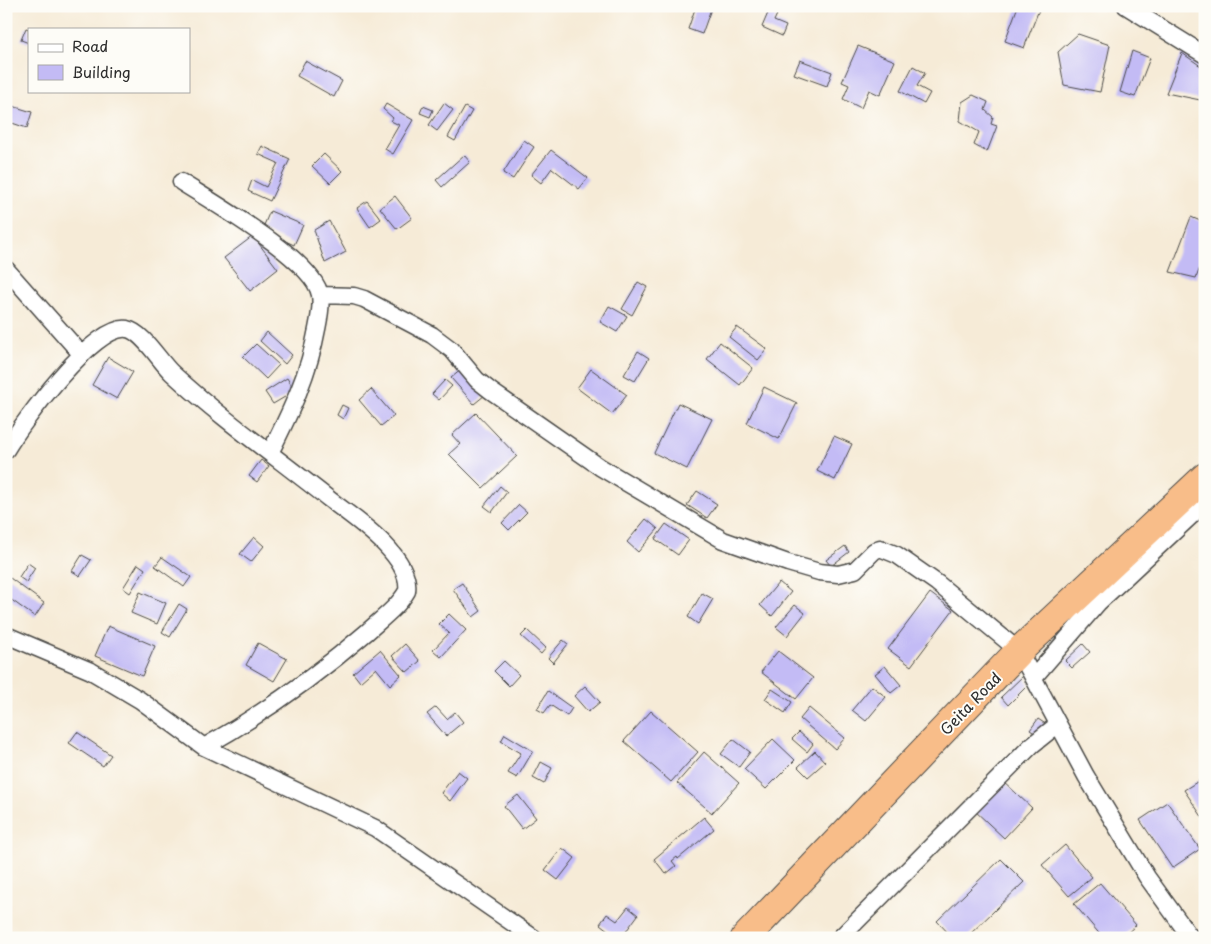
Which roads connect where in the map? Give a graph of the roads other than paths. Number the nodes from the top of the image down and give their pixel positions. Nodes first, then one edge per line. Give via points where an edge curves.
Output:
1 (1126, 6) edge
2 (1205, 55) edge
3 (181, 182) dead end
4 (6, 269) edge
5 (320, 295) junction
6 (82, 355) junction
7 (6, 450) edge
8 (270, 453) junction
9 (1205, 477) edge
10 (1205, 503) edge
11 (6, 635) edge
12 (1019, 651) junction
13 (1034, 676) junction
14 (1057, 725) junction
15 (204, 747) junction
16 (534, 938) edge
17 (745, 938) edge
18 (840, 938) edge
19 (1191, 938) edge

1 - 2 street
3 - 5 street via 289,255 306,270
4 - 6 street
5 - 8 street via 320,314 312,355 299,393
5 - 12 street via 364,299 432,334 452,350 477,380 551,433 600,467 723,540 788,564 838,574 855,570 874,550 887,550 963,602
6 - 7 street via 21,424
6 - 8 street via 112,332 126,329 133,332 222,418
8 - 15 street via 390,550 405,570 407,591 394,608 322,670 254,719
9 - 12 highway, Geita Road
10 - 13 street via 1098,603
11 - 15 street via 91,671 140,700
12 - 13 street
12 - 17 highway, Geita Road
13 - 14 street
14 - 18 street via 1019,758
14 - 19 street via 1147,877
15 - 16 street via 375,828

